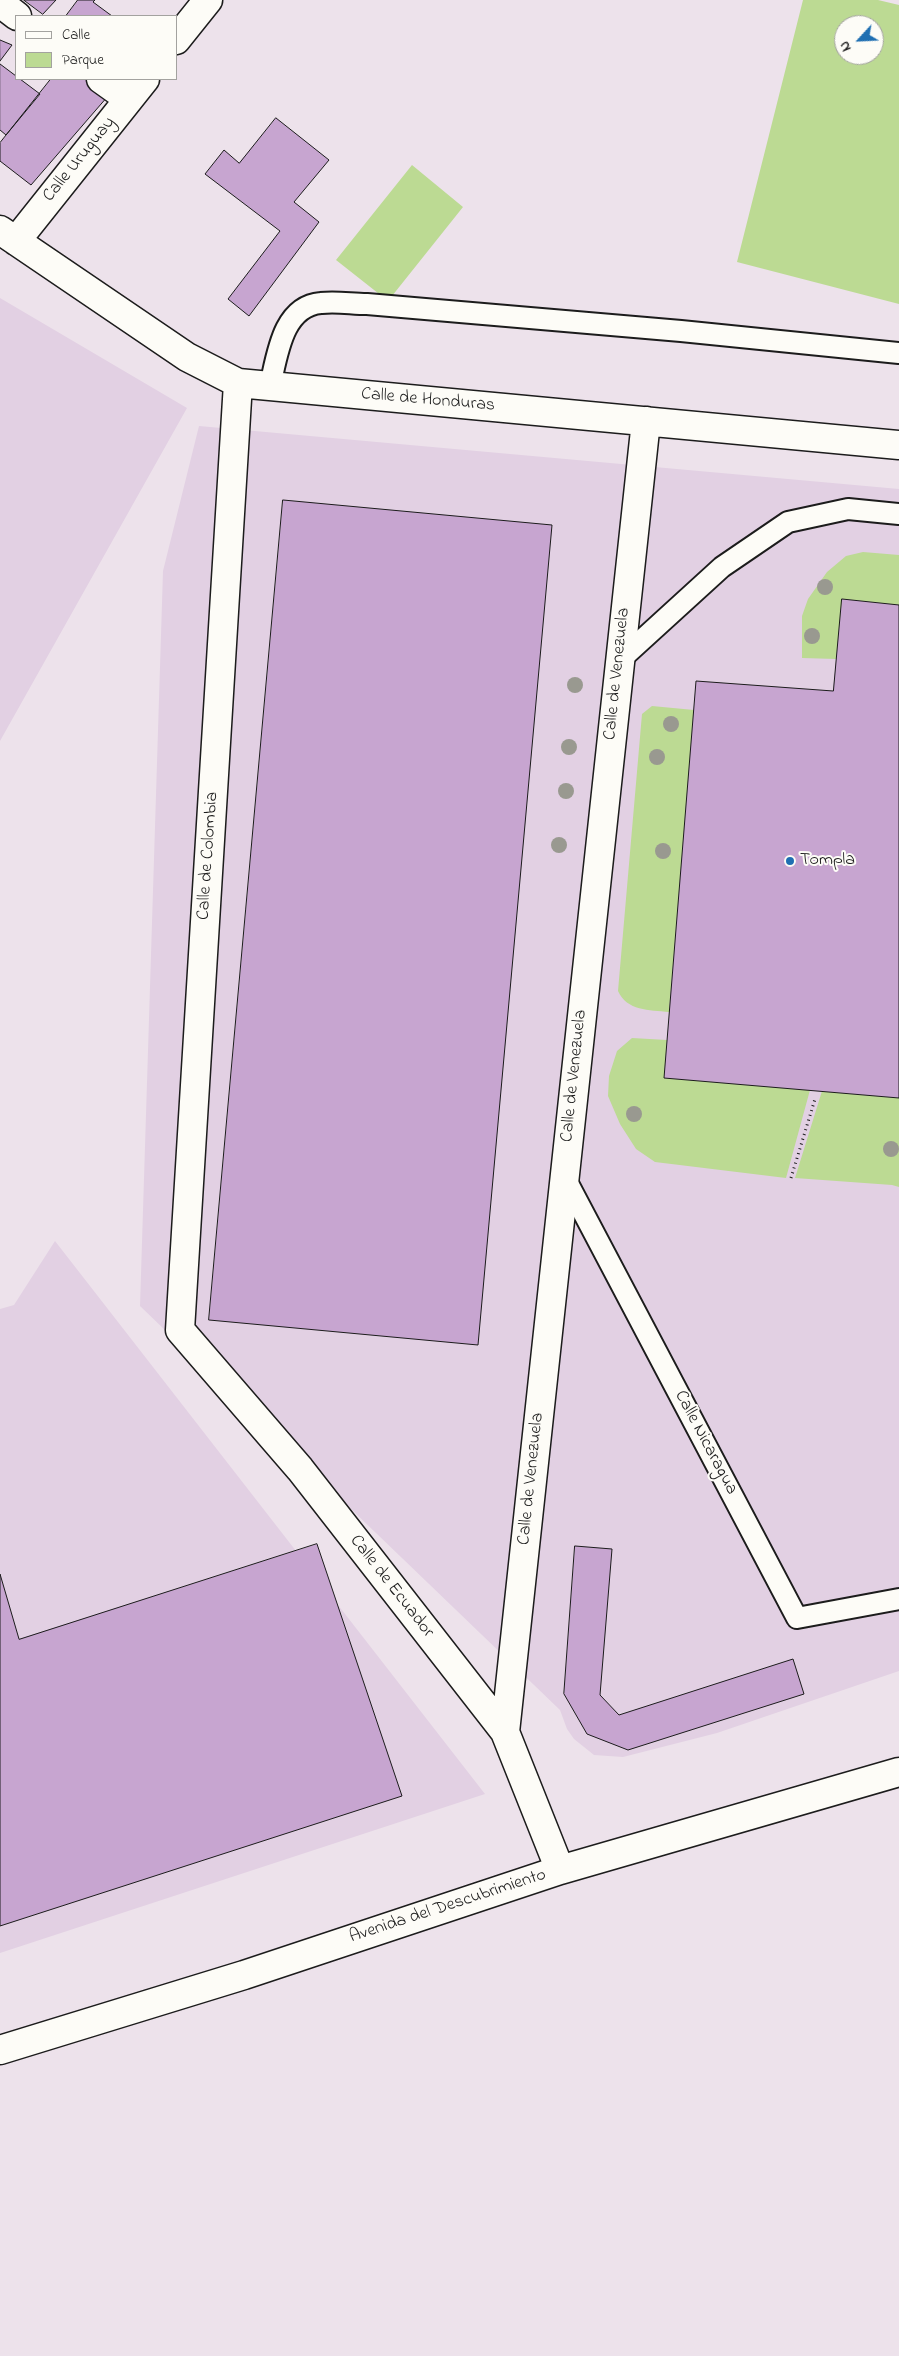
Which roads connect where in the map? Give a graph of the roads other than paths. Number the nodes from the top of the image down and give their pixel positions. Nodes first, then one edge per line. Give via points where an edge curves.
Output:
1 (208, 0) edge
2 (0, 3) edge
3 (17, 15) edge
4 (178, 38) edge
5 (105, 80) edge
6 (137, 89) edge
7 (8, 236) edge
8 (899, 353) edge
9 (238, 383) junction
10 (270, 386) junction
11 (646, 421) junction
12 (899, 445) edge
13 (899, 514) edge
14 (620, 660) junction
15 (564, 1176) junction
16 (180, 1330) joint
17 (899, 1599) edge
18 (505, 1732) junction
19 (899, 1772) edge
20 (560, 1870) junction
21 (0, 2050) edge

1 - 4 street
2 - 3 street
5 - 6 street
6 - 7 street, Calle Uruguay
7 - 9 street, Calle de Honduras via 187,357
8 - 10 lane via 368,304 319,303 296,313 281,339
9 - 10 street, Calle de Honduras
9 - 16 street, Calle de Colombia
10 - 11 street, Calle de Honduras
11 - 12 street, Calle de Honduras
11 - 14 street, Calle de Venezuela
13 - 14 lane via 848,509 788,522 722,567
14 - 15 street, Calle de Venezuela
15 - 17 lane, Calle Nicaragua via 797,1618
15 - 18 street, Calle de Venezuela
16 - 18 street, Calle de Ecuador via 300,1469
18 - 20 street, Calle de Ecuador
19 - 20 street, Avenida del Descubrimiento
20 - 21 street, Avenida del Descubrimiento via 244,1975

